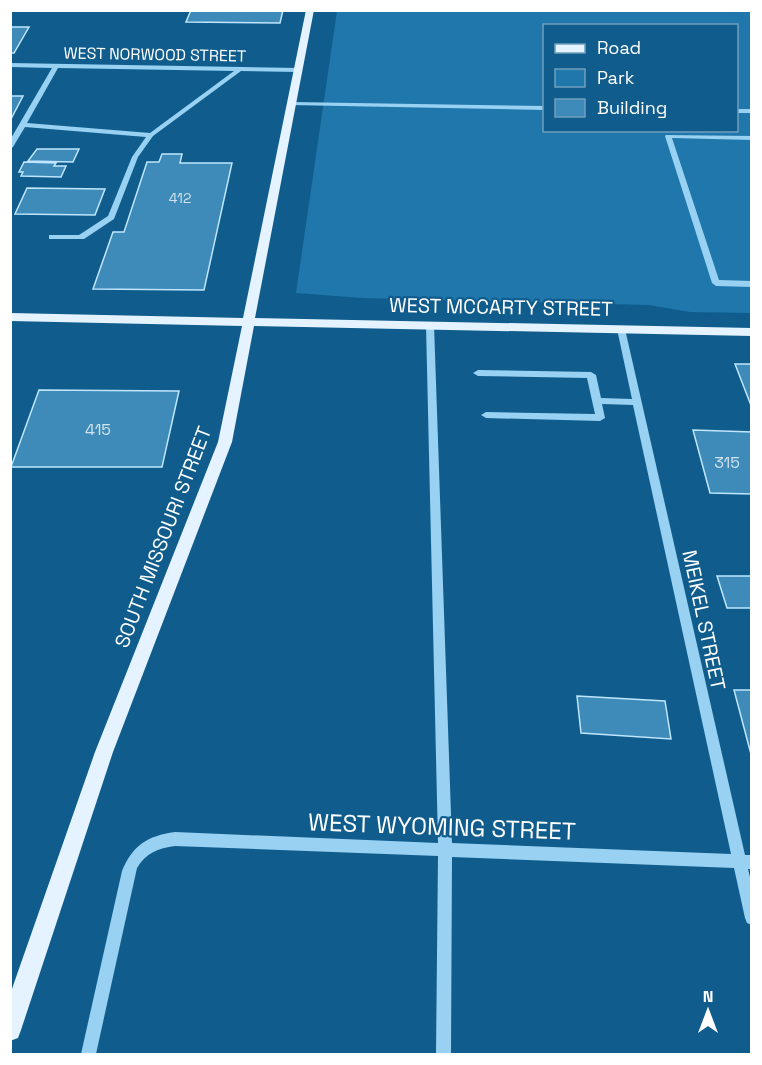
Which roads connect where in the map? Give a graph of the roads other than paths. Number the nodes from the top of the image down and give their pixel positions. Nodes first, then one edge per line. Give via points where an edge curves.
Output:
1 (310, 10) edge
2 (10, 65) edge
3 (56, 66) junction
4 (241, 69) junction
5 (298, 70) junction
6 (292, 104) junction
7 (543, 108) edge
8 (23, 125) junction
9 (151, 135) junction
10 (752, 138) edge
11 (10, 147) edge
12 (51, 237) dead end
13 (752, 284) edge
14 (10, 317) edge
15 (249, 322) junction
16 (430, 325) junction
17 (621, 329) junction
18 (752, 332) edge
19 (478, 373) dead end
20 (597, 401) junction
21 (637, 402) junction
22 (486, 415) dead end
23 (445, 850) junction
24 (745, 862) edge
25 (752, 918) edge
26 (10, 1030) edge
27 (88, 1054) edge
28 (443, 1054) edge

1 - 5 main road, SOUTH MISSOURI STREET
2 - 3 street, WEST NORWOOD STREET
3 - 4 street, WEST NORWOOD STREET
3 - 8 street
4 - 5 street, WEST NORWOOD STREET
4 - 9 street
5 - 6 main road, SOUTH MISSOURI STREET
6 - 7 street
6 - 15 main road, SOUTH MISSOURI STREET
8 - 9 street
8 - 11 street
9 - 12 street via 135,157 111,217 81,237
10 - 13 street via 668,136 716,283
14 - 15 main road, WEST MCCARTY STREET
15 - 16 main road, WEST MCCARTY STREET
15 - 26 main road, SOUTH MISSOURI STREET via 234,404 215,470 82,813
16 - 17 main road, WEST MCCARTY STREET
16 - 23 street
17 - 18 main road, WEST MCCARTY STREET
17 - 21 street, MEIKEL STREET
19 - 20 street via 591,375
20 - 21 street
20 - 22 street via 600,418
21 - 24 street, MEIKEL STREET
23 - 24 street, WEST WYOMING STREET
23 - 27 street, WEST WYOMING STREET via 175,839 159,840 144,848 132,862 125,883
23 - 28 street
24 - 25 street, MEIKEL STREET

